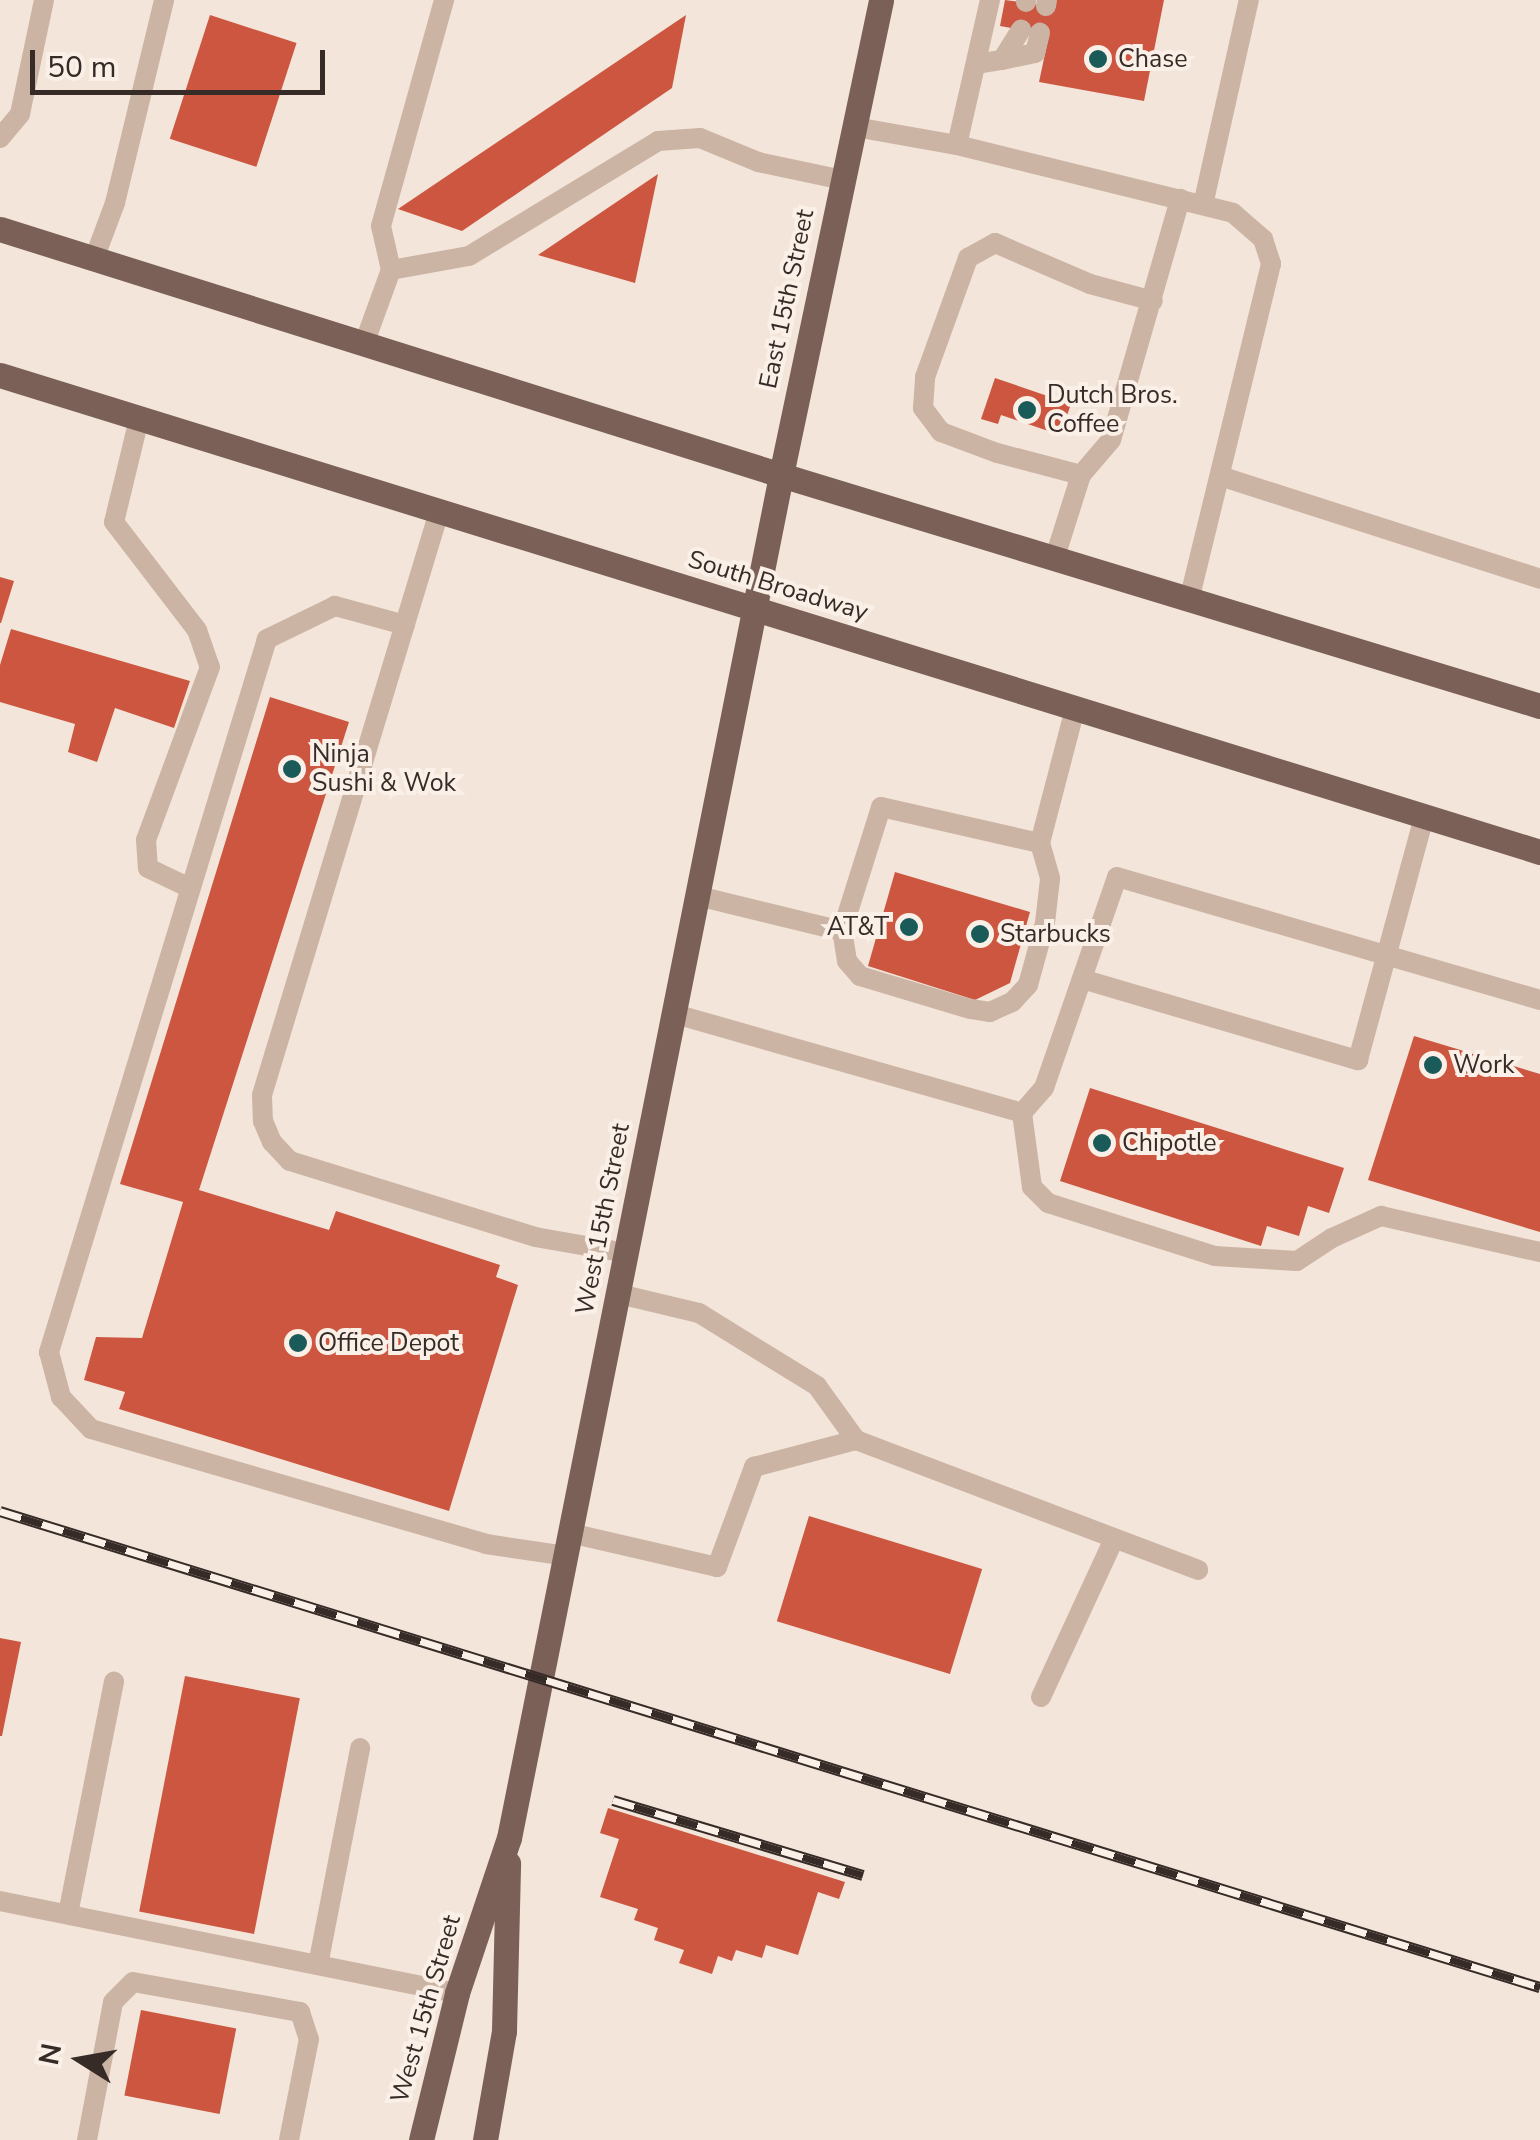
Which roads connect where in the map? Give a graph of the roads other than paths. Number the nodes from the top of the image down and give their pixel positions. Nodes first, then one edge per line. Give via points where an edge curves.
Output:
1 (44, 0) edge
2 (164, 0) edge
3 (444, 0) edge
4 (881, 0) edge
5 (990, 0) edge
6 (1250, 0) edge
7 (1030, 32) dead end
8 (976, 64) junction
9 (854, 127) junction
10 (0, 138) edge
11 (957, 146) junction
12 (843, 180) junction
13 (1180, 199) junction
14 (1203, 205) junction
15 (0, 228) edge
16 (94, 258) junction
17 (391, 270) junction
18 (1152, 301) junction
19 (364, 344) junction
20 (0, 375) edge
21 (139, 419) junction
22 (781, 475) junction
23 (1081, 475) junction
24 (1220, 476) junction
25 (439, 512) junction
26 (1056, 556) junction
27 (1540, 579) edge
28 (1190, 597) junction
29 (754, 610) junction
30 (405, 625) junction
31 (1540, 706) edge
32 (1075, 708) junction
33 (1424, 817) junction
34 (1040, 844) junction
35 (1540, 852) edge
36 (190, 888) junction
37 (698, 896) junction
38 (842, 931) junction
39 (1383, 956) junction
40 (1082, 979) junction
41 (1540, 1000) edge
42 (675, 1014) junction
43 (1022, 1113) junction
44 (1540, 1252) edge
45 (627, 1253) junction
46 (619, 1294) junction
47 (856, 1440) junction
48 (1114, 1539) junction
49 (568, 1545) junction
50 (1198, 1570) dead end
51 (114, 1682) dead end
52 (1042, 1697) dead end
53 (360, 1748) dead end
54 (508, 1838) junction
55 (0, 1900) edge
56 (68, 1914) junction
57 (318, 1965) junction
58 (457, 1993) junction
59 (87, 2140) edge
60 (289, 2140) edge
61 (421, 2140) edge
62 (485, 2140) edge

1 - 10 lane via 20,114
2 - 16 lane
3 - 17 lane via 381,226
4 - 9 main road, East 15th Street
5 - 8 lane
6 - 14 lane
7 - 8 lane via 1002,60
8 - 11 lane
9 - 11 lane
9 - 12 main road, East 15th Street
11 - 13 lane
12 - 17 lane via 758,162 700,138 658,141 470,256
12 - 22 main road, East 15th Street
13 - 14 lane
13 - 18 lane
14 - 24 lane via 1233,213 1263,239 1271,264
15 - 16 main road
16 - 19 main road
17 - 19 lane
18 - 23 lane via 1112,440
18 - 23 lane via 1090,284 995,243 968,258 925,377 923,408 942,432
19 - 22 main road
20 - 21 main road, South Broadway
21 - 25 main road, South Broadway
21 - 36 lane via 114,522 197,630 210,667 146,840 148,868
22 - 26 main road
22 - 29 main road, East 15th Street
23 - 26 lane
24 - 27 lane
24 - 28 lane
25 - 29 main road, South Broadway
25 - 30 lane
26 - 28 main road
28 - 31 main road
29 - 32 main road, South Broadway
29 - 37 main road, West 15th Street
30 - 36 lane via 335,606 267,639
30 - 45 lane via 262,1095 263,1121 290,1161 534,1237
32 - 33 main road, South Broadway
32 - 34 lane
33 - 35 main road, South Broadway
33 - 39 lane
34 - 38 lane via 881,807
34 - 38 lane via 1050,878 1028,984 990,1012 860,976 847,961
36 - 49 lane via 49,1352 61,1397 90,1429 486,1544
37 - 38 lane
37 - 42 main road, West 15th Street
39 - 40 lane via 1117,877
39 - 40 lane via 1358,1060
39 - 41 lane
40 - 43 lane via 1044,1088
42 - 43 lane
42 - 45 main road, West 15th Street
43 - 44 lane via 1032,1187 1048,1203 1215,1256 1297,1261 1380,1216
45 - 46 main road, West 15th Street
46 - 47 lane via 699,1313 818,1386
46 - 49 main road, West 15th Street
47 - 48 lane
47 - 49 lane via 754,1467 717,1567
48 - 50 lane
48 - 52 lane
49 - 54 main road, West 15th Street
51 - 56 lane
53 - 57 lane
54 - 58 main road, West 15th Street
54 - 62 main road, West 15th Street via 504,2030
55 - 56 lane
56 - 57 lane
57 - 58 lane
58 - 61 main road, West 15th Street
59 - 60 lane via 113,2002 132,1982 300,2012 309,2039

